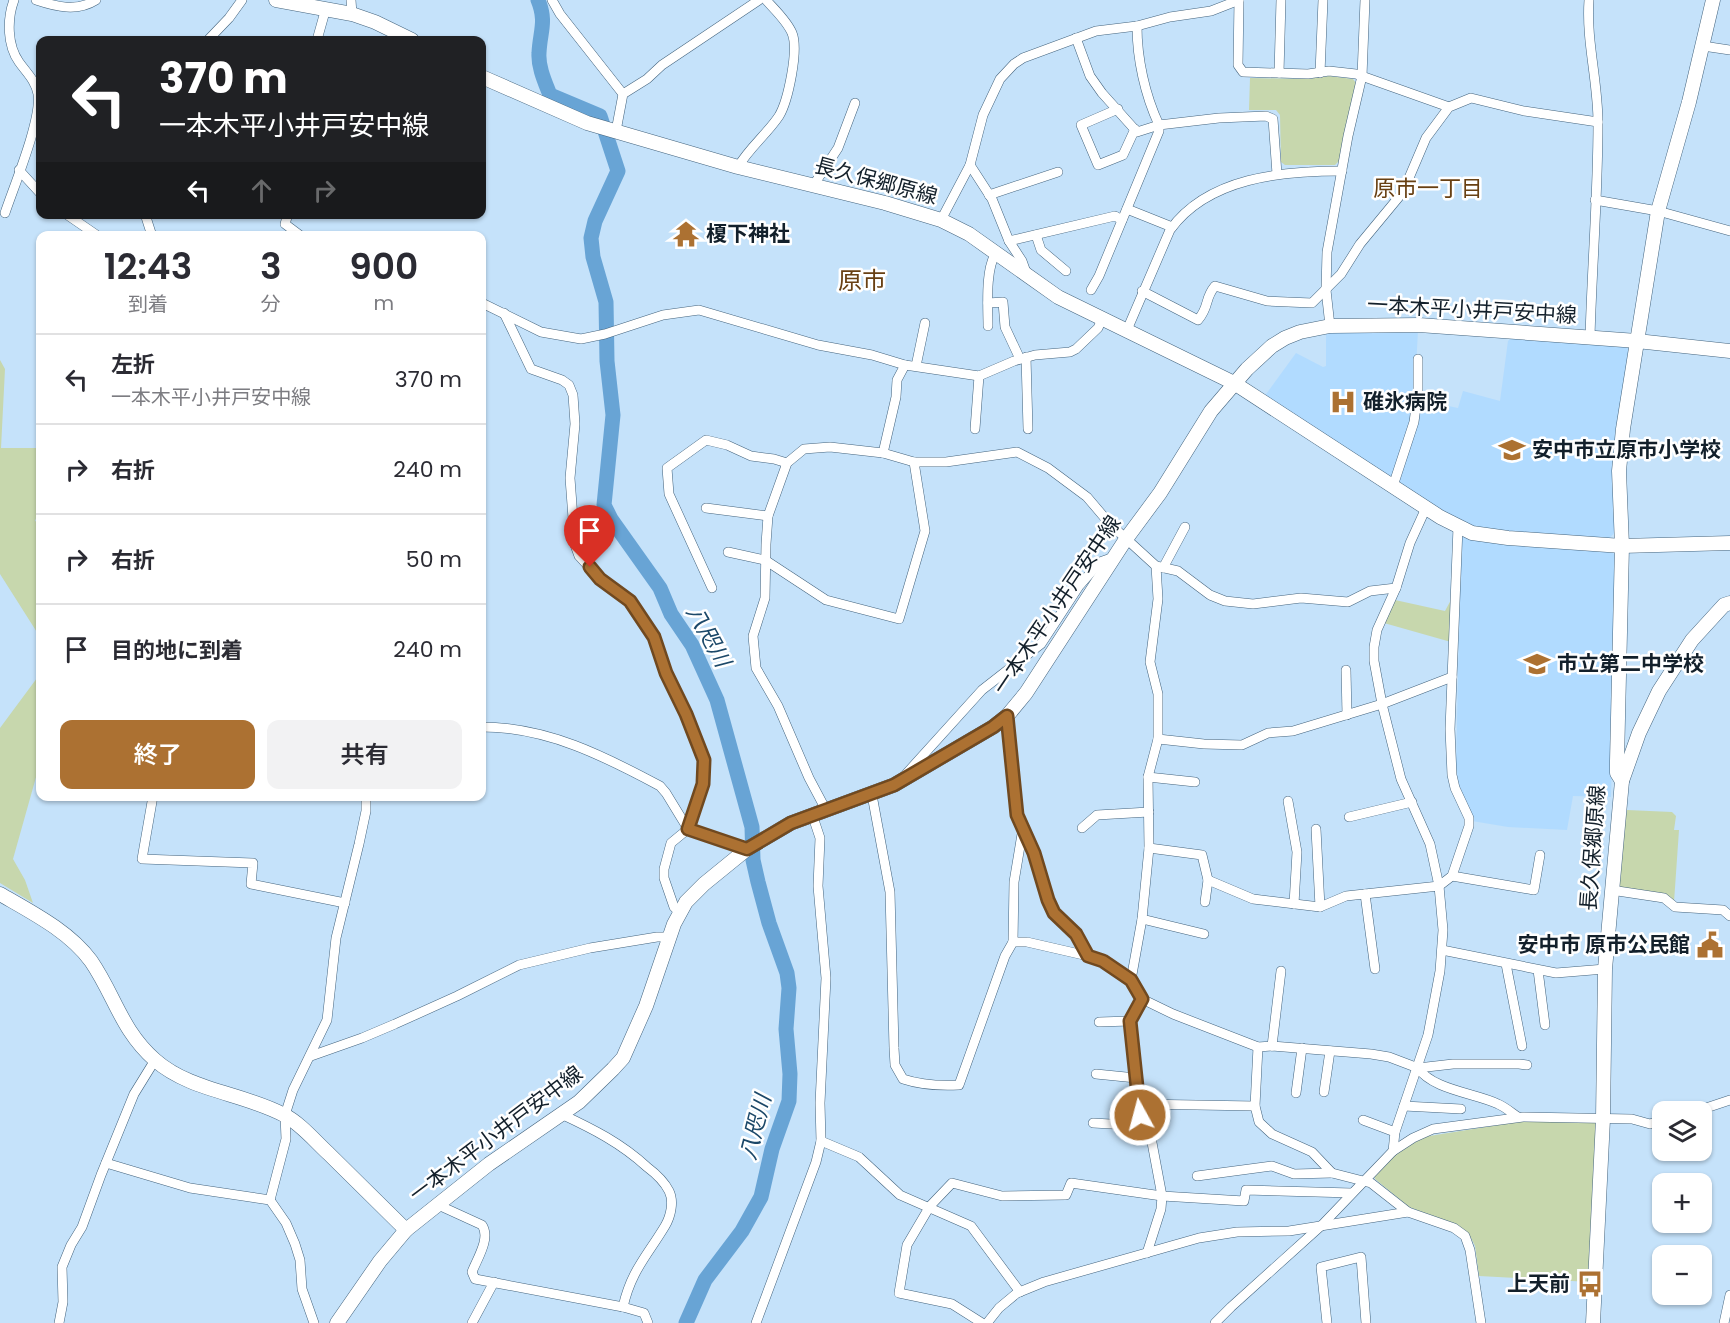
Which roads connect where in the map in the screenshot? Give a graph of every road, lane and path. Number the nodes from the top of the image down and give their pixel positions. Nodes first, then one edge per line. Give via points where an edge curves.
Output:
1 (14, 0) edge
2 (36, 0) edge
3 (96, 0) edge
4 (242, 0) edge
5 (276, 0) edge
6 (552, 0) edge
7 (759, 0) edge
8 (766, 0) edge
9 (1239, 0) edge
10 (1281, 0) edge
11 (1323, 0) edge
12 (1365, 0) edge
13 (1589, 0) edge
14 (1713, 0) edge
15 (352, 7) edge
16 (326, 8) junction
17 (1137, 26) junction
18 (212, 36) edge
19 (319, 36) edge
20 (404, 36) edge
21 (1076, 38) junction
22 (1703, 46) junction
23 (1730, 50) edge
24 (1279, 73) junction
25 (1320, 73) junction
26 (1362, 76) junction
27 (486, 79) edge
28 (36, 87) edge
29 (622, 94) junction
30 (855, 103) dead end
31 (1449, 107) junction
32 (1118, 109) junction
33 (36, 118) edge
34 (1598, 122) junction
35 (1159, 125) junction
36 (1135, 129) junction
37 (616, 131) junction
38 (970, 165) junction
39 (738, 167) junction
40 (19, 170) junction
41 (1342, 171) junction
42 (1058, 172) dead end
43 (1276, 174) junction
44 (813, 186) junction
45 (36, 189) edge
46 (989, 195) junction
47 (1595, 200) junction
48 (1126, 208) junction
49 (1658, 211) junction
50 (5, 213) dead end
51 (73, 219) edge
52 (286, 219) edge
53 (941, 220) junction
54 (1122, 220) junction
55 (1172, 227) junction
56 (91, 231) edge
57 (294, 231) edge
58 (1730, 231) edge
59 (1036, 235) junction
60 (1009, 241) junction
61 (996, 253) junction
62 (1066, 270) dead end
63 (1028, 275) junction
64 (1091, 290) dead end
65 (1142, 291) junction
66 (1326, 291) junction
67 (988, 303) junction
68 (486, 305) edge
69 (504, 313) junction
70 (1102, 320) junction
71 (925, 323) dead end
72 (988, 326) dead end
73 (1330, 326) junction
74 (1126, 330) junction
75 (1590, 337) junction
76 (1637, 341) junction
77 (1730, 351) edge
78 (1023, 358) junction
79 (1418, 359) dead end
80 (905, 364) junction
81 (916, 366) junction
82 (979, 376) junction
83 (1234, 382) junction
84 (975, 429) dead end
85 (1028, 429) dead end
86 (883, 453) junction
87 (787, 462) junction
88 (914, 462) junction
89 (1394, 486) junction
90 (706, 508) dead end
91 (1426, 508) junction
92 (768, 516) junction
93 (1185, 527) dead end
94 (1458, 527) junction
95 (1126, 539) junction
96 (1730, 543) edge
97 (1622, 546) junction
98 (728, 552) dead end
99 (1114, 557) junction
100 (765, 560) junction
101 (1160, 567) junction
102 (712, 588) dead end
103 (1396, 588) junction
104 (1730, 603) edge
105 (1346, 670) dead end
106 (1452, 677) junction
107 (1382, 704) junction
108 (1347, 715) junction
109 (1007, 716) junction
110 (486, 726) edge
111 (1158, 739) junction
112 (1148, 777) junction
113 (1622, 781) junction
114 (1195, 782) dead end
115 (898, 783) junction
116 (872, 795) junction
117 (152, 801) edge
118 (365, 801) edge
119 (1288, 801) dead end
120 (1412, 802) junction
121 (826, 810) junction
122 (1149, 813) junction
123 (812, 814) junction
124 (1349, 817) dead end
125 (1023, 828) junction
126 (1082, 828) dead end
127 (688, 829) junction
128 (1316, 829) dead end
129 (1149, 848) junction
130 (747, 849) junction
131 (1540, 855) dead end
132 (1452, 876) junction
133 (1208, 880) junction
134 (1439, 886) junction
135 (1611, 890) junction
136 (0, 894) edge
137 (1365, 894) junction
138 (1205, 902) dead end
139 (345, 903) junction
140 (1294, 904) junction
141 (1320, 907) junction
142 (680, 913) junction
143 (1730, 916) edge
144 (1142, 919) junction
145 (1204, 934) dead end
146 (669, 937) junction
147 (1013, 942) junction
148 (1442, 950) junction
149 (1088, 956) junction
150 (1506, 964) junction
151 (1375, 969) dead end
152 (1605, 969) junction
153 (1538, 970) junction
154 (1281, 971) dead end
155 (1131, 980) junction
156 (1142, 999) junction
157 (1130, 1021) junction
158 (1099, 1022) dead end
159 (1545, 1025) dead end
160 (1272, 1046) junction
161 (1522, 1046) dead end
162 (1258, 1047) junction
163 (1302, 1048) junction
164 (1330, 1051) junction
165 (310, 1056) junction
166 (155, 1060) junction
167 (1527, 1065) dead end
168 (1418, 1068) junction
169 (1096, 1074) dead end
170 (1136, 1078) junction
171 (1324, 1092) dead end
172 (1296, 1093) dead end
173 (1730, 1100) edge
174 (1138, 1104) junction
175 (1255, 1106) junction
176 (1404, 1106) junction
177 (1712, 1106) edge
178 (1461, 1109) dead end
179 (561, 1114) junction
180 (285, 1115) junction
181 (1518, 1117) junction
182 (1602, 1119) junction
183 (1363, 1120) dead end
184 (1093, 1123) dead end
185 (1652, 1123) edge
186 (1146, 1126) junction
187 (1395, 1132) junction
188 (821, 1141) junction
189 (1393, 1150) junction
190 (106, 1163) junction
191 (1332, 1173) junction
192 (1197, 1176) dead end
193 (1364, 1180) junction
194 (1352, 1193) junction
195 (1162, 1196) junction
196 (270, 1200) junction
197 (436, 1204) junction
198 (928, 1209) junction
199 (1408, 1212) junction
200 (1322, 1225) junction
201 (406, 1230) junction
202 (1147, 1253) junction
203 (494, 1282) junction
204 (1020, 1292) junction
205 (1730, 1295) edge
206 (623, 1307) junction
207 (59, 1323) edge
208 (314, 1323) edge
209 (338, 1323) edge
210 (472, 1323) edge
211 (648, 1323) edge
212 (756, 1323) edge
213 (982, 1323) edge
214 (987, 1323) edge
215 (1215, 1323) edge
216 (1327, 1323) edge
217 (1366, 1323) edge
218 (1481, 1323) edge
219 (1593, 1323) edge
220 (1724, 1323) edge

1 - 28 street via 9,25 12,48
2 - 3 street via 67,8 86,6
4 - 18 street
5 - 16 main road
6 - 29 street
7 - 29 street
8 - 39 street via 793,36 786,104
9 - 17 street via 1211,11
9 - 24 street via 1238,65 1243,72
10 - 24 street
11 - 25 street
12 - 26 street
13 - 34 street via 1588,28
14 - 22 main road
15 - 16 main road
15 - 20 main road
16 - 19 street
17 - 21 street via 1096,31
17 - 35 street via 1142,73
21 - 32 street via 1090,76
21 - 38 street via 1023,58 1007,70 983,115
22 - 23 street
22 - 49 main road
24 - 25 street
25 - 26 street
26 - 31 street
26 - 41 street
27 - 37 main road, 長久保郷原線 via 551,109
29 - 37 street
30 - 44 street via 838,148
31 - 34 street via 1471,98
31 - 66 street via 1426,138 1403,192
32 - 36 street
32 - 36 street via 1081,125 1098,165 1124,155
33 - 40 street
34 - 47 street
35 - 36 street via 1137,132
35 - 43 street via 1266,116 1273,119
35 - 48 street
37 - 39 main road, 長久保郷原線
38 - 46 street
38 - 53 street
39 - 44 main road, 長久保郷原線
40 - 45 street
40 - 50 street
41 - 43 street
41 - 66 street via 1327,252
42 - 46 street
43 - 55 street via 1202,199
44 - 53 main road, 長久保郷原線 via 885,202
46 - 60 street
47 - 49 street
47 - 75 street
48 - 54 street
48 - 55 street
49 - 58 street
49 - 76 main road
51 - 56 street
52 - 57 street via 285,224
53 - 61 main road, 長久保郷原線
54 - 59 street via 1115,216
54 - 64 street
55 - 65 street
59 - 60 street
59 - 62 street via 1041,250
60 - 63 street
61 - 63 main road, 長久保郷原線
61 - 67 street via 992,259
63 - 70 main road, 長久保郷原線 via 1058,297
65 - 66 street via 1198,320 1207,309 1208,294 1215,286 1267,301 1312,303
65 - 74 street
66 - 73 street
67 - 72 street
67 - 78 street via 1004,303 1005,327
68 - 69 street
69 - 80 street via 541,332 581,339 663,315 699,310 818,345
69 - 127 street via 531,369 562,380 573,395 570,478 579,556 600,579 630,601 654,637 704,760 703,784
70 - 74 main road, 長久保郷原線
70 - 78 street via 1070,352
71 - 81 street
73 - 75 main road, 一本木平小井戸安中線 via 1419,326
73 - 83 main road, 一本木平小井戸安中線 via 1285,338
74 - 83 main road, 長久保郷原線
75 - 76 main road, 一本木平小井戸安中線
76 - 77 main road, 一本木平小井戸安中線
76 - 97 main road, 長久保郷原線 via 1619,471
78 - 82 street
78 - 85 street
79 - 89 street via 1414,422
80 - 81 street
80 - 86 street via 897,380
81 - 82 street
82 - 84 street
83 - 89 main road, 長久保郷原線
83 - 95 main road, 一本木平小井戸安中線
86 - 87 street via 804,448
86 - 88 street
87 - 92 street
87 - 102 street via 751,456 706,440 667,468 669,494
88 - 95 street via 946,462 1017,452 1048,468 1087,497
88 - 100 street via 925,531 899,619 826,600
89 - 91 main road, 長久保郷原線
90 - 92 street
91 - 94 main road, 長久保郷原線
91 - 103 street
92 - 100 street
93 - 101 street
94 - 97 main road, 長久保郷原線 via 1508,538
94 - 106 street
95 - 99 main road, 一本木平小井戸安中線
95 - 101 street
96 - 97 main road, 長久保郷原線
97 - 113 main road, 長久保郷原線 via 1617,761
98 - 100 street
99 - 109 main road, 一本木平小井戸安中線
99 - 115 street via 1100,562 1079,586 1041,644 982,690
100 - 121 street via 765,598 753,636 756,668
101 - 103 street via 1178,571 1210,595 1225,601 1253,604 1301,598 1348,602 1370,591
101 - 111 street via 1150,662 1158,694
103 - 107 street via 1377,630 1374,647
104 - 113 main road via 1692,640 1659,691
105 - 108 street
106 - 107 street
106 - 132 street via 1452,775 1469,826
107 - 108 street
107 - 120 street via 1401,779
108 - 111 street via 1293,731 1268,733 1242,745
109 - 115 main road, 一本木平小井戸安中線
109 - 125 street via 1014,796
110 - 127 street via 521,729 568,742 660,786
111 - 112 street
112 - 114 street
112 - 122 street
113 - 135 main road, 長久保郷原線
115 - 116 main road, 一本木平小井戸安中線
116 - 121 main road, 一本木平小井戸安中線
116 - 147 street via 890,892 895,1065 903,1079 959,1085
117 - 139 street via 142,859 253,862 251,884
118 - 139 street
119 - 140 street via 1297,852
120 - 124 street
120 - 134 street via 1430,844
121 - 123 main road, 一本木平小井戸安中線
122 - 126 street via 1097,815
122 - 129 street
123 - 130 main road, 一本木平小井戸安中線
123 - 188 street via 820,838 818,886 826,978
125 - 147 street via 1014,882
125 - 149 street via 1054,913 1076,934
127 - 130 street
127 - 142 street via 671,843 664,869 674,907
128 - 141 street
129 - 133 street via 1202,855
129 - 144 street
130 - 142 main road, 一本木平小井戸安中線 via 704,884
131 - 132 street via 1534,890
132 - 134 street
133 - 138 street
133 - 140 street via 1253,898
134 - 137 street
134 - 148 street
135 - 143 street via 1664,898 1675,907 1723,910
135 - 152 main road, 長久保郷原線
136 - 166 main road via 67,937 90,961 129,1031
137 - 141 street via 1346,896
137 - 151 street
139 - 165 street via 336,938 327,1020
140 - 141 street
142 - 146 main road, 一本木平小井戸安中線
144 - 145 street
144 - 155 street
146 - 165 street via 590,948 519,965 395,1024
146 - 179 main road, 一本木平小井戸安中線 via 646,1006 622,1058 579,1102
147 - 149 street
148 - 150 street
148 - 168 street via 1428,1035
149 - 155 street
150 - 153 street
150 - 161 street
152 - 153 street via 1556,973
152 - 182 main road, 長久保郷原線
153 - 159 street
154 - 160 street
155 - 156 street
156 - 157 street
156 - 162 street
157 - 158 street
157 - 170 street
160 - 162 street
160 - 163 street
162 - 175 street
163 - 164 street
163 - 172 street
164 - 168 street via 1389,1057
164 - 171 street
165 - 180 street
166 - 180 main road via 202,1085
166 - 190 street via 134,1094
167 - 168 street via 1453,1064
168 - 176 street
168 - 181 street via 1423,1075 1498,1104
169 - 170 street
170 - 174 street
173 - 177 street
174 - 175 street
174 - 186 street
175 - 191 street via 1259,1122 1272,1134 1312,1152
176 - 178 street
176 - 187 street
179 - 197 main road, 一本木平小井戸安中線
179 - 206 street via 632,1153 669,1190 672,1200 666,1224 630,1283
180 - 196 street via 286,1139
180 - 201 main road
181 - 182 street
181 - 189 street via 1433,1129
182 - 185 street
182 - 219 main road, 長久保郷原線
183 - 187 street
184 - 186 street
186 - 195 street
187 - 189 street
188 - 198 street via 859,1157 900,1195
188 - 212 street
189 - 193 street
190 - 196 street via 190,1188
190 - 207 street via 62,1268
191 - 192 street via 1294,1174 1272,1166
191 - 193 street
193 - 194 street
193 - 199 street
194 - 195 street via 1246,1190 1244,1201
194 - 200 street
195 - 198 street via 1071,1182 1066,1194 1002,1196 952,1183
195 - 202 street
196 - 208 street via 286,1223 300,1260 302,1288
197 - 201 main road, 一本木平小井戸安中線
197 - 203 street via 485,1229 485,1240 472,1272 475,1279
198 - 204 street via 970,1226
198 - 213 street via 907,1245 899,1293 952,1304
199 - 200 street
199 - 218 street via 1454,1228 1465,1236
200 - 202 street via 1289,1232 1237,1232 1198,1238
200 - 215 street
201 - 209 main road, 一本木平小井戸安中線
202 - 204 street
203 - 206 street
203 - 210 street
204 - 214 street
205 - 220 street
206 - 211 street via 644,1313
216 - 217 street via 1321,1267 1361,1257

